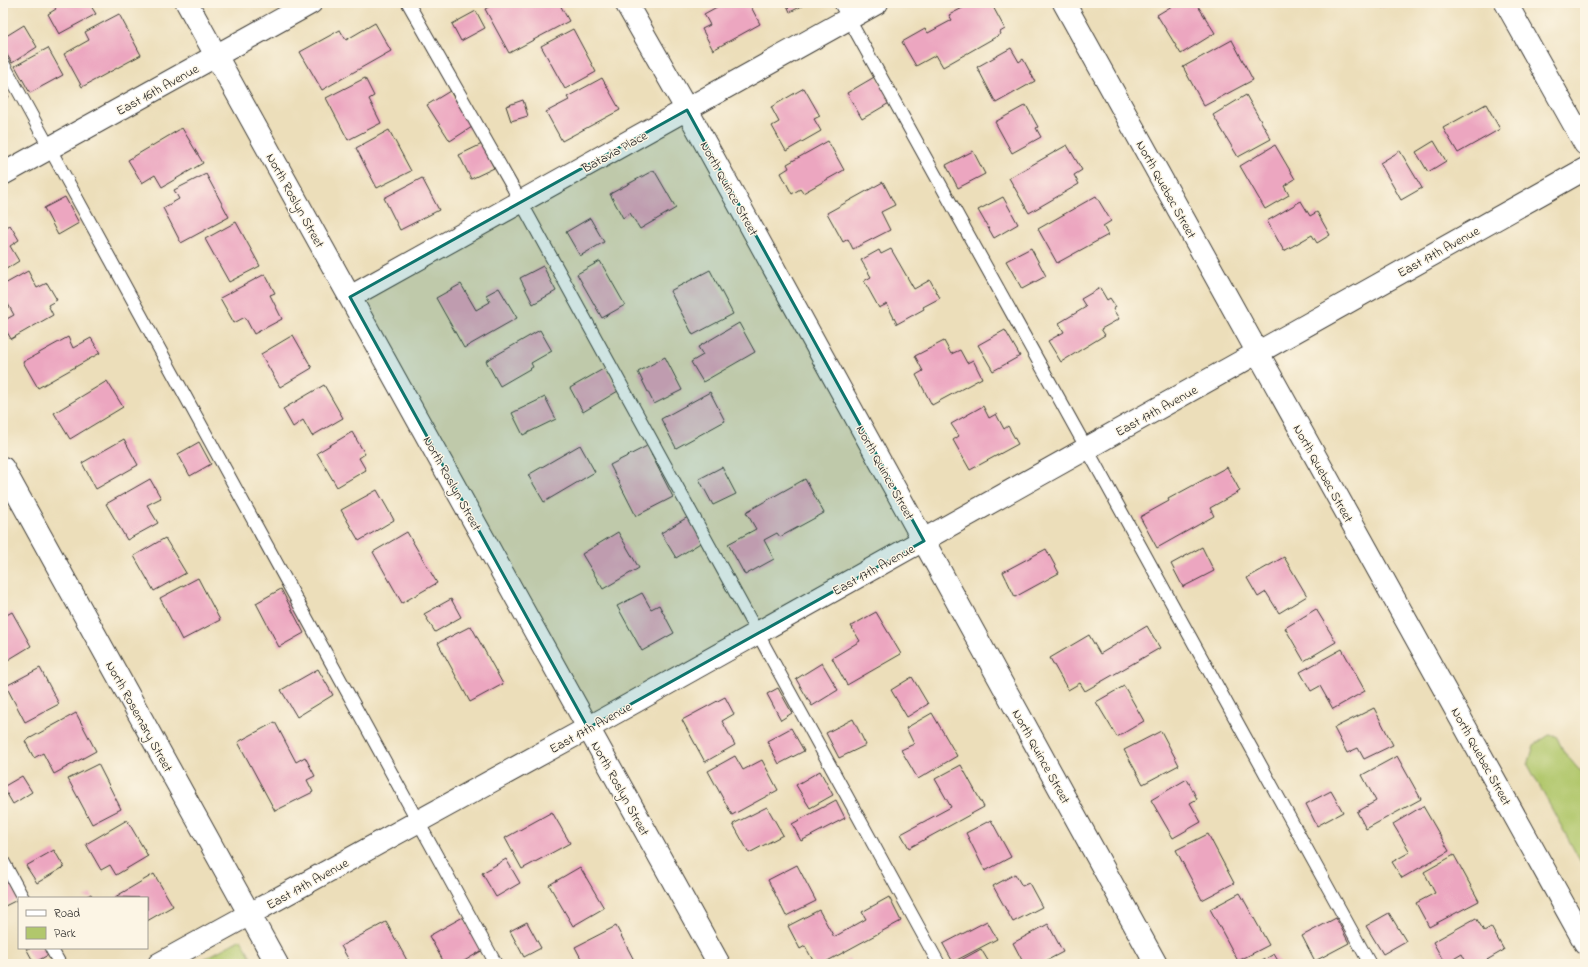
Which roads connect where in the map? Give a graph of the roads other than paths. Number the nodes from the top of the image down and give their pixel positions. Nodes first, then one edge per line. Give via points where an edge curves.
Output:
1 (187, 3) edge
2 (311, 3) edge
3 (408, 3) edge
4 (626, 3) edge
5 (877, 3) edge
6 (1064, 3) edge
7 (1506, 3) edge
8 (844, 11) edge
9 (216, 56) junction
10 (3, 63) edge
11 (687, 110) junction
12 (1585, 144) edge
13 (50, 148) junction
14 (1585, 169) edge
15 (3, 174) edge
16 (521, 202) junction
17 (350, 297) junction
18 (1258, 353) junction
19 (1087, 449) junction
20 (3, 468) edge
21 (924, 541) junction
22 (758, 633) junction
23 (588, 728) junction
24 (418, 821) junction
25 (3, 861) edge
26 (23, 897) edge
27 (249, 914) junction
28 (1585, 942) edge
29 (52, 949) edge
30 (60, 964) edge
31 (159, 964) edge
32 (277, 964) edge
33 (496, 964) edge
34 (719, 964) edge
35 (939, 964) edge
36 (1156, 964) edge
37 (1370, 964) edge

1 - 9 street, North Roslyn Street
2 - 9 street, East 16th Avenue
3 - 16 lane
4 - 11 street, North Quince Street
5 - 8 street, Batavia Place
6 - 18 street, North Quebec Street
7 - 12 street
8 - 11 street, Batavia Place
8 - 19 lane
9 - 13 street, East 16th Avenue
9 - 17 street, North Roslyn Street
10 - 13 lane
11 - 16 street, Batavia Place
11 - 21 street, North Quince Street
13 - 15 street, East 16th Avenue
13 - 24 lane
14 - 18 street, East 17th Avenue
16 - 17 street, Batavia Place
16 - 22 lane
17 - 23 street, North Roslyn Street
18 - 19 street, East 17th Avenue
18 - 28 street, North Quebec Street
19 - 21 street, East 17th Avenue
19 - 37 lane
20 - 27 street, North Rosemary Street
21 - 22 street, East 17th Avenue
21 - 36 street, North Quince Street
22 - 23 street, East 17th Avenue
22 - 35 lane
23 - 24 street, East 17th Avenue
23 - 34 street, North Roslyn Street
24 - 27 street, East 17th Avenue
24 - 33 lane
25 - 26 lane
27 - 31 street, East 17th Avenue
27 - 32 street, North Rosemary Street
29 - 30 lane

